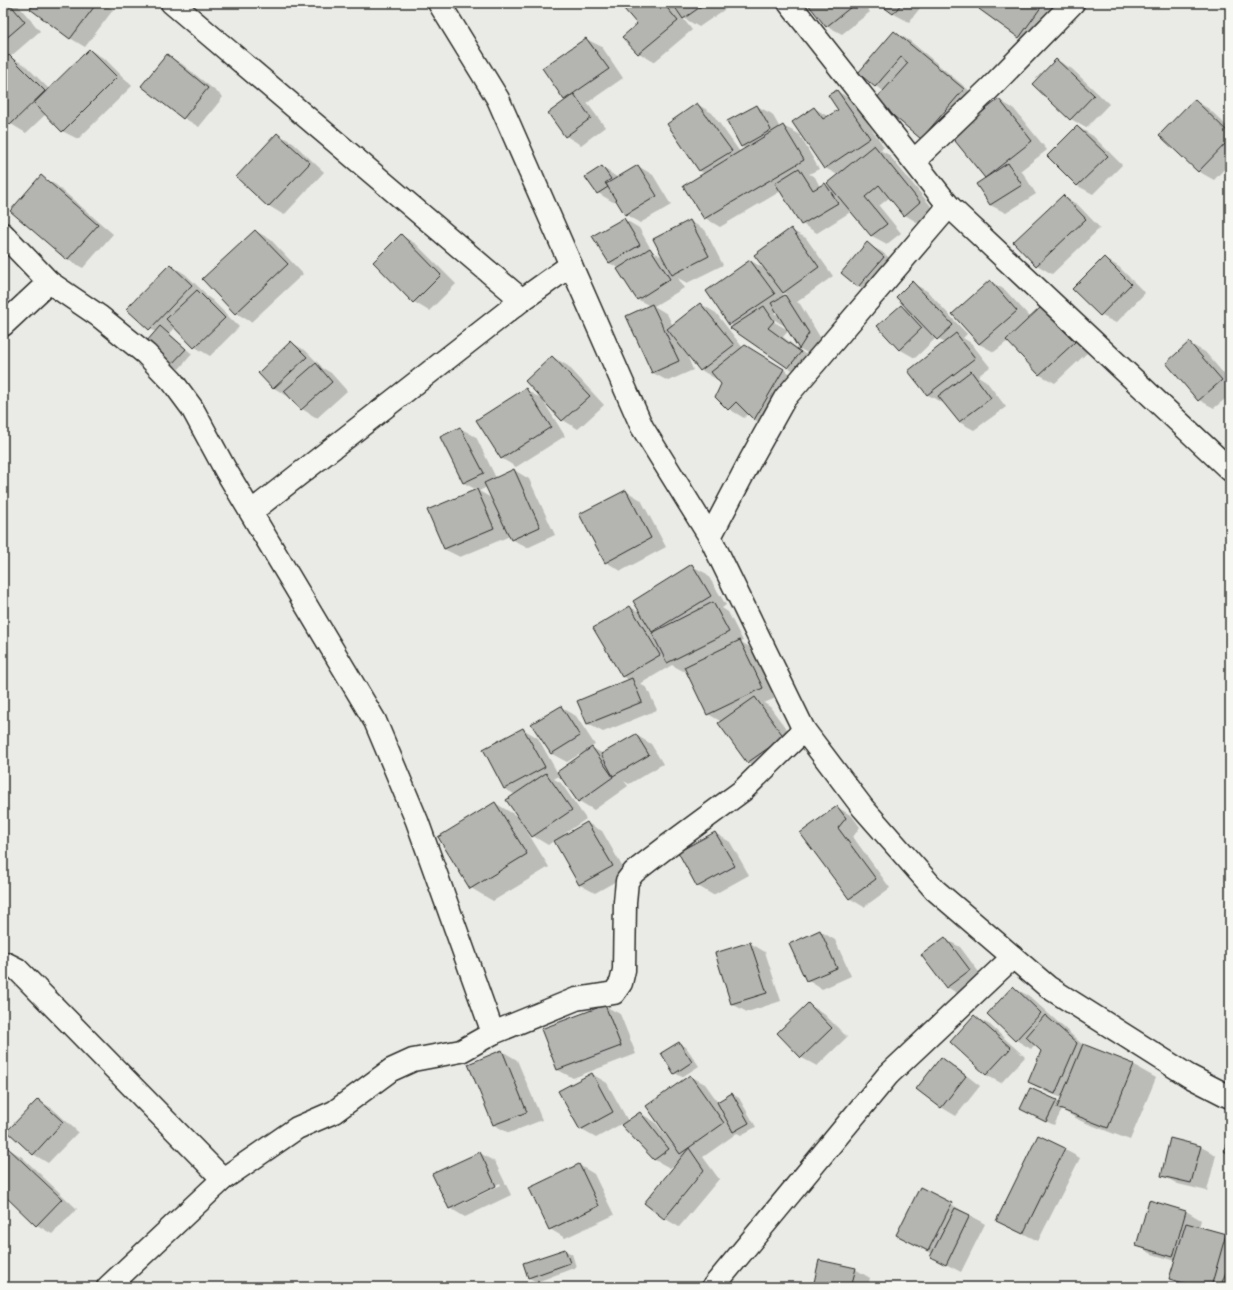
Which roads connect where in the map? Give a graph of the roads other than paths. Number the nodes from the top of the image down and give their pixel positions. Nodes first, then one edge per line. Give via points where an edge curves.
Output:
1 (172, 3) edge
2 (439, 3) edge
3 (789, 3) edge
4 (1073, 3) edge
5 (914, 161) junction
6 (949, 206) junction
7 (3, 234) edge
8 (571, 265) junction
9 (49, 282) junction
10 (522, 300) junction
11 (3, 325) edge
12 (1230, 470) edge
13 (251, 512) junction
14 (710, 537) junction
15 (804, 730) junction
16 (1013, 957) junction
17 (3, 965) edge
18 (493, 1033) junction
19 (1230, 1097) edge
20 (223, 1179) junction
21 (108, 1287) edge
22 (713, 1287) edge

1 - 10 street
2 - 8 street via 498,99
3 - 5 street
4 - 5 street
5 - 6 street
6 - 12 street
6 - 14 street via 785,398
7 - 9 street
8 - 10 street
8 - 14 street via 642,427
9 - 11 street
9 - 13 street via 99,316 146,354 172,380 192,408
10 - 13 street
13 - 18 street via 375,721 418,821
14 - 15 street
15 - 16 street via 863,808 935,890
15 - 18 street via 742,791 634,872 627,881 624,970 621,983 614,993 576,999
16 - 19 street via 1048,987 1189,1076
16 - 22 street via 888,1075
17 - 20 street via 17,968
18 - 20 street via 461,1051 413,1060 391,1070 334,1112 297,1128
20 - 21 street

